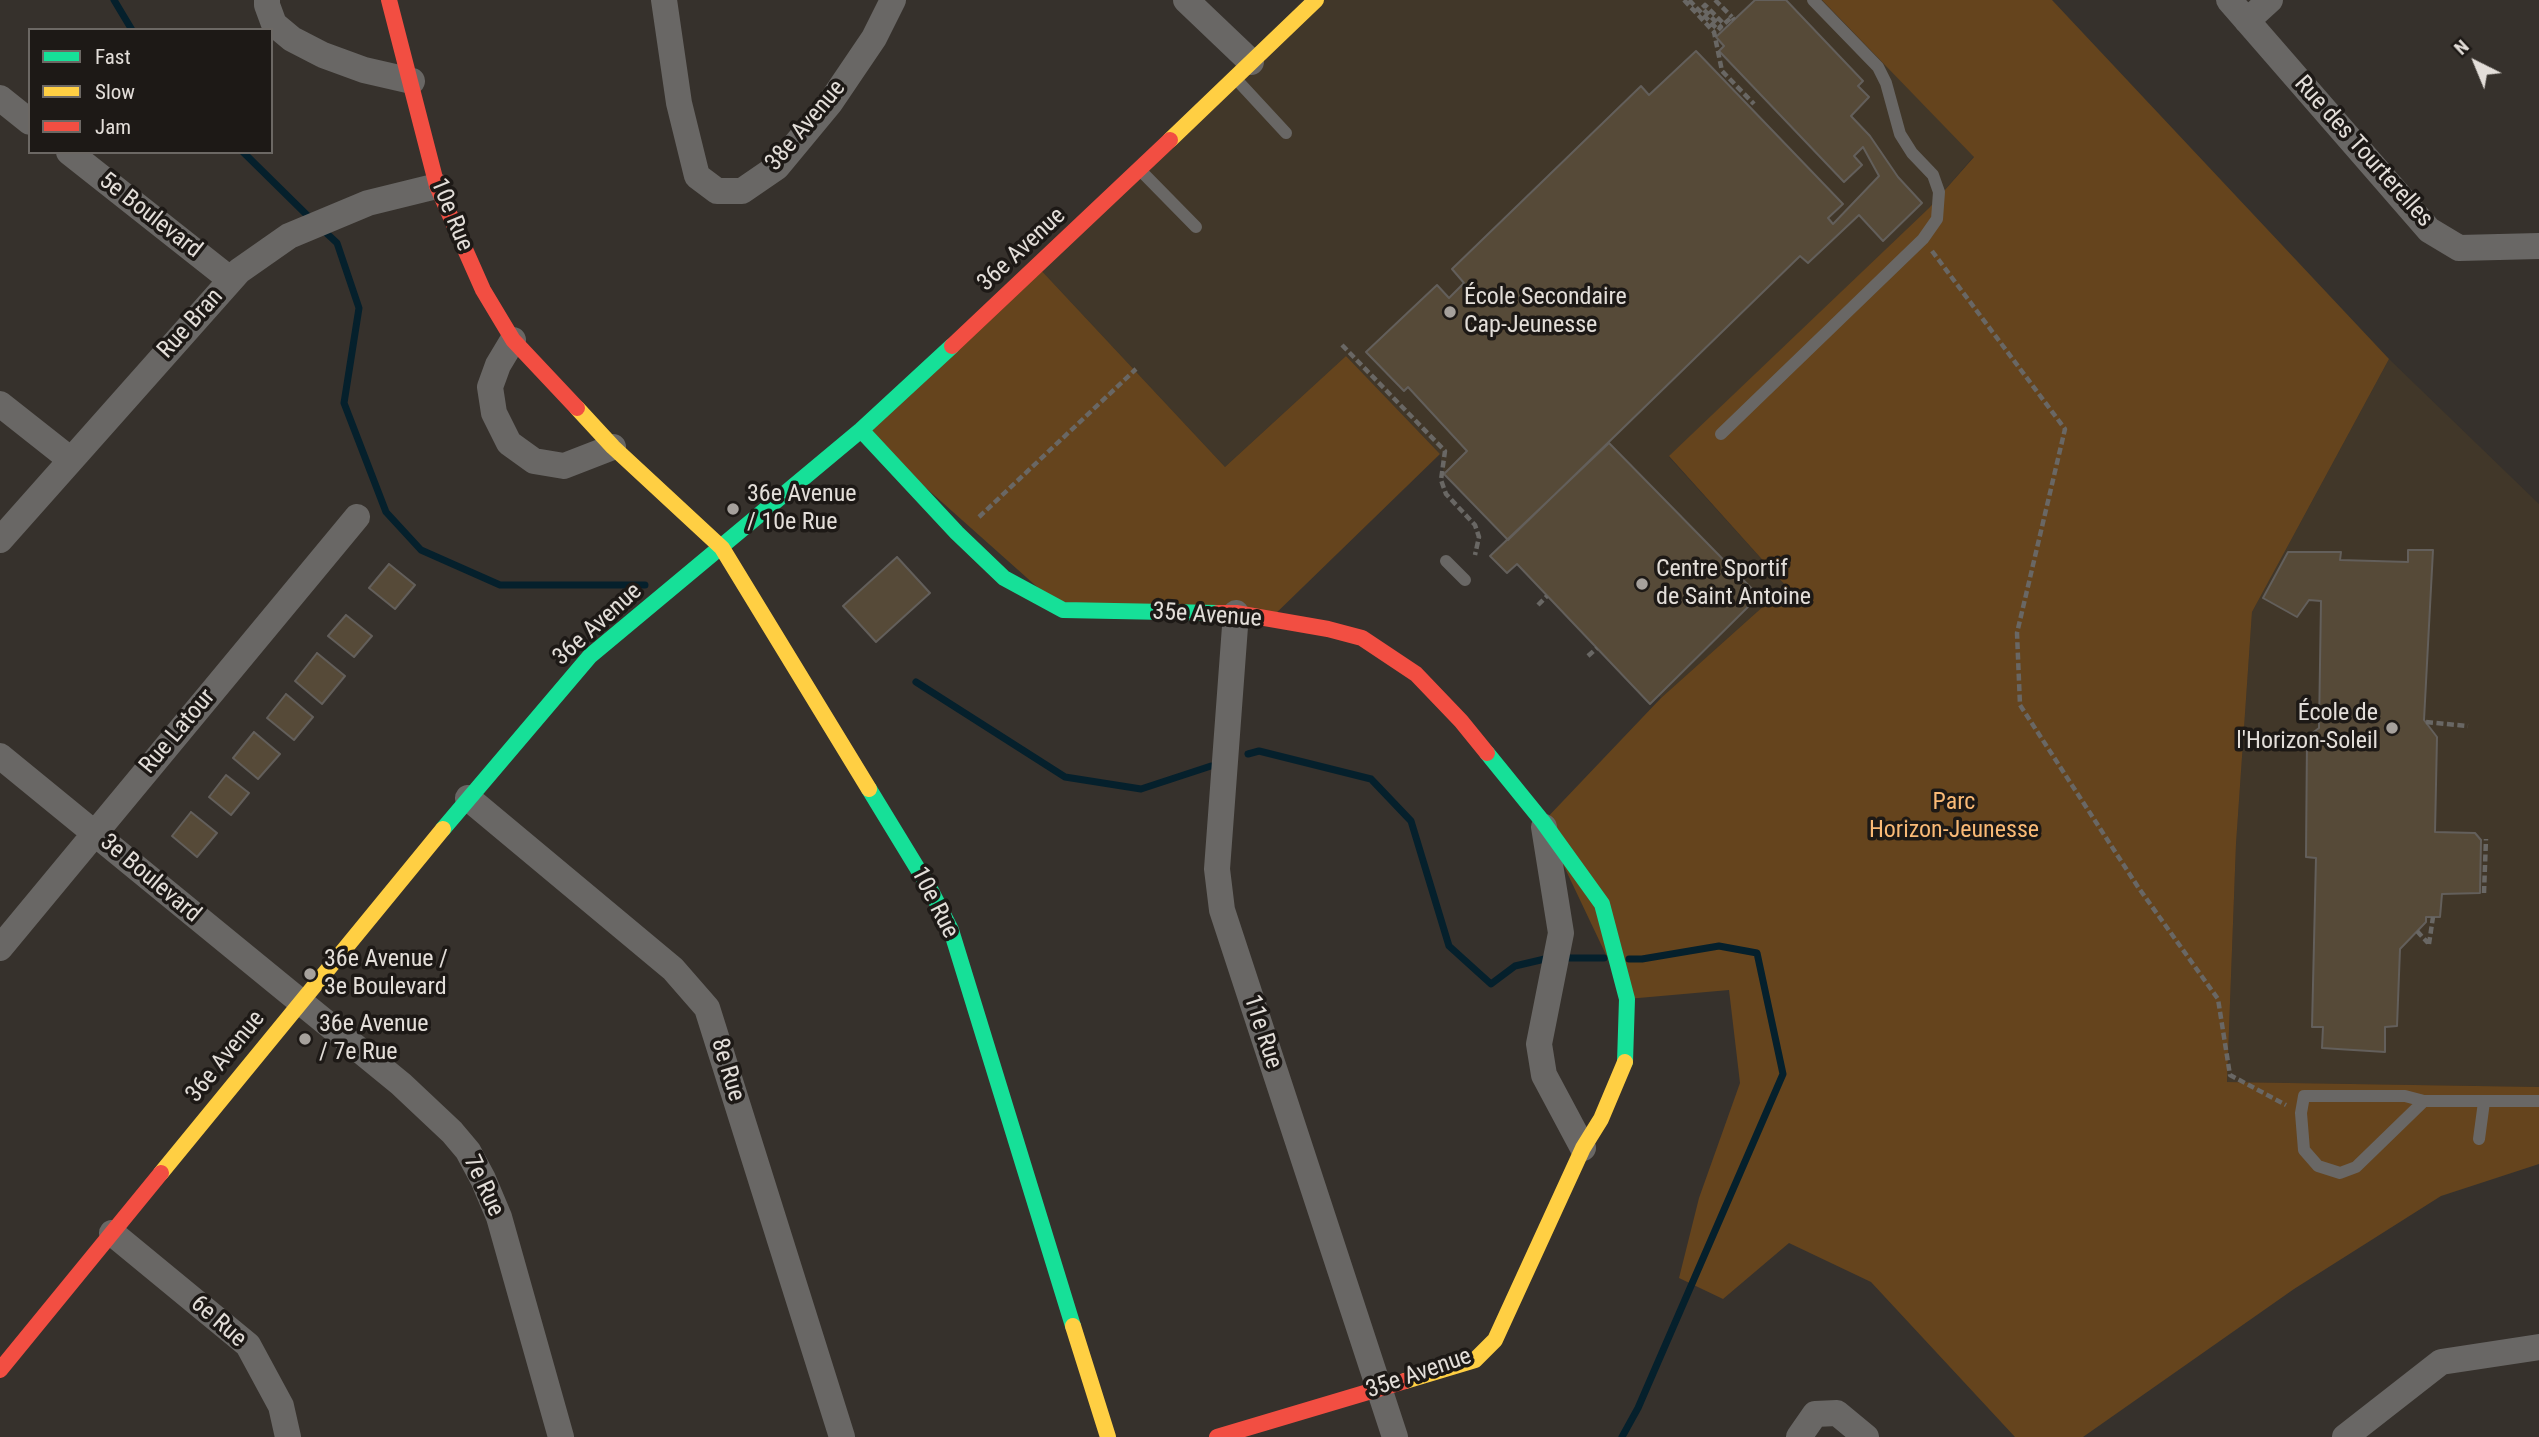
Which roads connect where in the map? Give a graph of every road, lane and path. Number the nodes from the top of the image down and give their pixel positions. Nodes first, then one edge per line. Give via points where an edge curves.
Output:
1 (267, 0) edge
2 (389, 0) edge
3 (664, 0) edge
4 (893, 0) edge
5 (1186, 0) edge
6 (1316, 0) edge
7 (1686, 0) edge
8 (1715, 0) edge
9 (1813, 0) edge
10 (2228, 0) edge
11 (2270, 0) edge
12 (2247, 22) junction
13 (1242, 70) junction
14 (412, 81) junction
15 (0, 98) edge
16 (1754, 104) dead end
17 (28, 120) edge
18 (1286, 133) dead end
19 (72, 154) edge
20 (1139, 170) junction
21 (437, 186) junction
22 (1196, 227) dead end
23 (1923, 239) junction
24 (2539, 246) edge
25 (231, 280) junction
26 (513, 340) junction
27 (1342, 345) dead end
28 (1136, 369) dead end
29 (0, 404) edge
30 (861, 430) junction
31 (1721, 434) dead end
32 (613, 447) junction
33 (71, 460) junction
34 (357, 517) dead end
35 (973, 523) dead end
36 (0, 540) edge
37 (722, 548) junction
38 (1475, 555) dead end
39 (1446, 561) dead end
40 (1465, 580) dead end
41 (1547, 596) dead end
42 (1538, 604) dead end
43 (1236, 613) junction
44 (1597, 648) dead end
45 (1588, 656) dead end
46 (2426, 722) dead end
47 (2468, 726) dead end
48 (0, 756) edge
49 (468, 798) junction
50 (1543, 822) junction
51 (94, 833) junction
52 (2486, 839) dead end
53 (2484, 893) dead end
54 (2433, 917) dead end
55 (2417, 932) dead end
56 (0, 948) edge
57 (299, 1003) junction
58 (2424, 1101) junction
59 (2539, 1101) edge
60 (2484, 1102) junction
61 (2301, 1113) junction
62 (2479, 1139) dead end
63 (1583, 1148) junction
64 (112, 1233) junction
65 (2539, 1347) edge
66 (0, 1370) edge
67 (1378, 1390) junction
68 (288, 1437) edge
69 (561, 1437) edge
70 (842, 1437) edge
71 (1108, 1437) edge
72 (1217, 1437) edge
73 (1395, 1437) edge
74 (1799, 1437) edge
75 (1866, 1437) edge
76 (2345, 1437) edge

1 - 14 street via 274,24 292,39 364,70
2 - 14 street, 10e Rue
3 - 4 street, 38e Avenue via 697,176 717,191 742,191 777,167 830,103 874,38
5 - 13 street
6 - 13 street, 36e Avenue
7 - 8 path via 1718,30 1721,27 1702,8 1705,5 1724,24 1733,18
7 - 16 path via 1714,32 1722,71
9 - 23 lane via 1878,67 1900,134 1933,175 1939,192 1937,219
10 - 12 street, Rue des Tourterelles
11 - 12 street
12 - 24 street, Rue des Tourterelles via 2429,230 2459,248
13 - 18 lane
13 - 20 street, 36e Avenue
14 - 21 street, 10e Rue
15 - 17 street
19 - 25 street, 5e Boulevard
20 - 22 lane
20 - 30 street, 36e Avenue
21 - 25 street, Rue Bran via 368,203 289,236
21 - 26 street, 10e Rue via 483,290
23 - 31 lane
23 - 61 path via 2064,429 2017,633 2020,705 2138,887 2218,999 2230,1075
25 - 33 street, Rue Bran
26 - 32 street, 10e Rue
26 - 32 street via 490,387 494,413 509,443 534,461 564,466
27 - 38 path via 1445,451 1441,480 1446,494 1475,525 1479,537
28 - 35 path
29 - 33 street
30 - 37 street, 36e Avenue
30 - 43 street, 35e Avenue via 1004,578 1063,610
32 - 37 street, 10e Rue
33 - 36 street, Rue Bran
34 - 51 street, Rue Latour
37 - 49 street, 36e Avenue via 590,656
37 - 71 street, 10e Rue via 951,930
39 - 40 lane
41 - 42 path
43 - 50 street, 35e Avenue via 1328,629 1362,638 1383,650 1416,674 1461,722
43 - 67 street, 11e Rue via 1217,869 1222,909
44 - 45 path
46 - 47 path
48 - 51 street, 3e Boulevard
49 - 57 street, 36e Avenue
49 - 70 street, 8e Rue via 673,969 707,1008
50 - 63 street via 1561,933 1539,1044 1544,1075
50 - 63 street, 35e Avenue via 1602,904 1627,999 1625,1066
51 - 56 street, Rue Latour
51 - 57 street, 3e Boulevard
52 - 53 path
54 - 55 path via 2429,944
57 - 64 street, 36e Avenue
57 - 69 street, 7e Rue via 401,1084 468,1151 499,1217
58 - 60 lane
58 - 61 lane via 2405,1096 2304,1096
58 - 61 lane via 2356,1167 2340,1173 2318,1166 2304,1150
59 - 60 lane
60 - 62 lane
63 - 67 street, 35e Avenue via 1494,1340 1475,1360
64 - 66 street, 36e Avenue
64 - 68 street, 6e Rue via 248,1345 281,1406
65 - 76 street via 2441,1363
67 - 72 street, 35e Avenue
67 - 73 street, 11e Rue
74 - 75 street via 1815,1414 1837,1412

